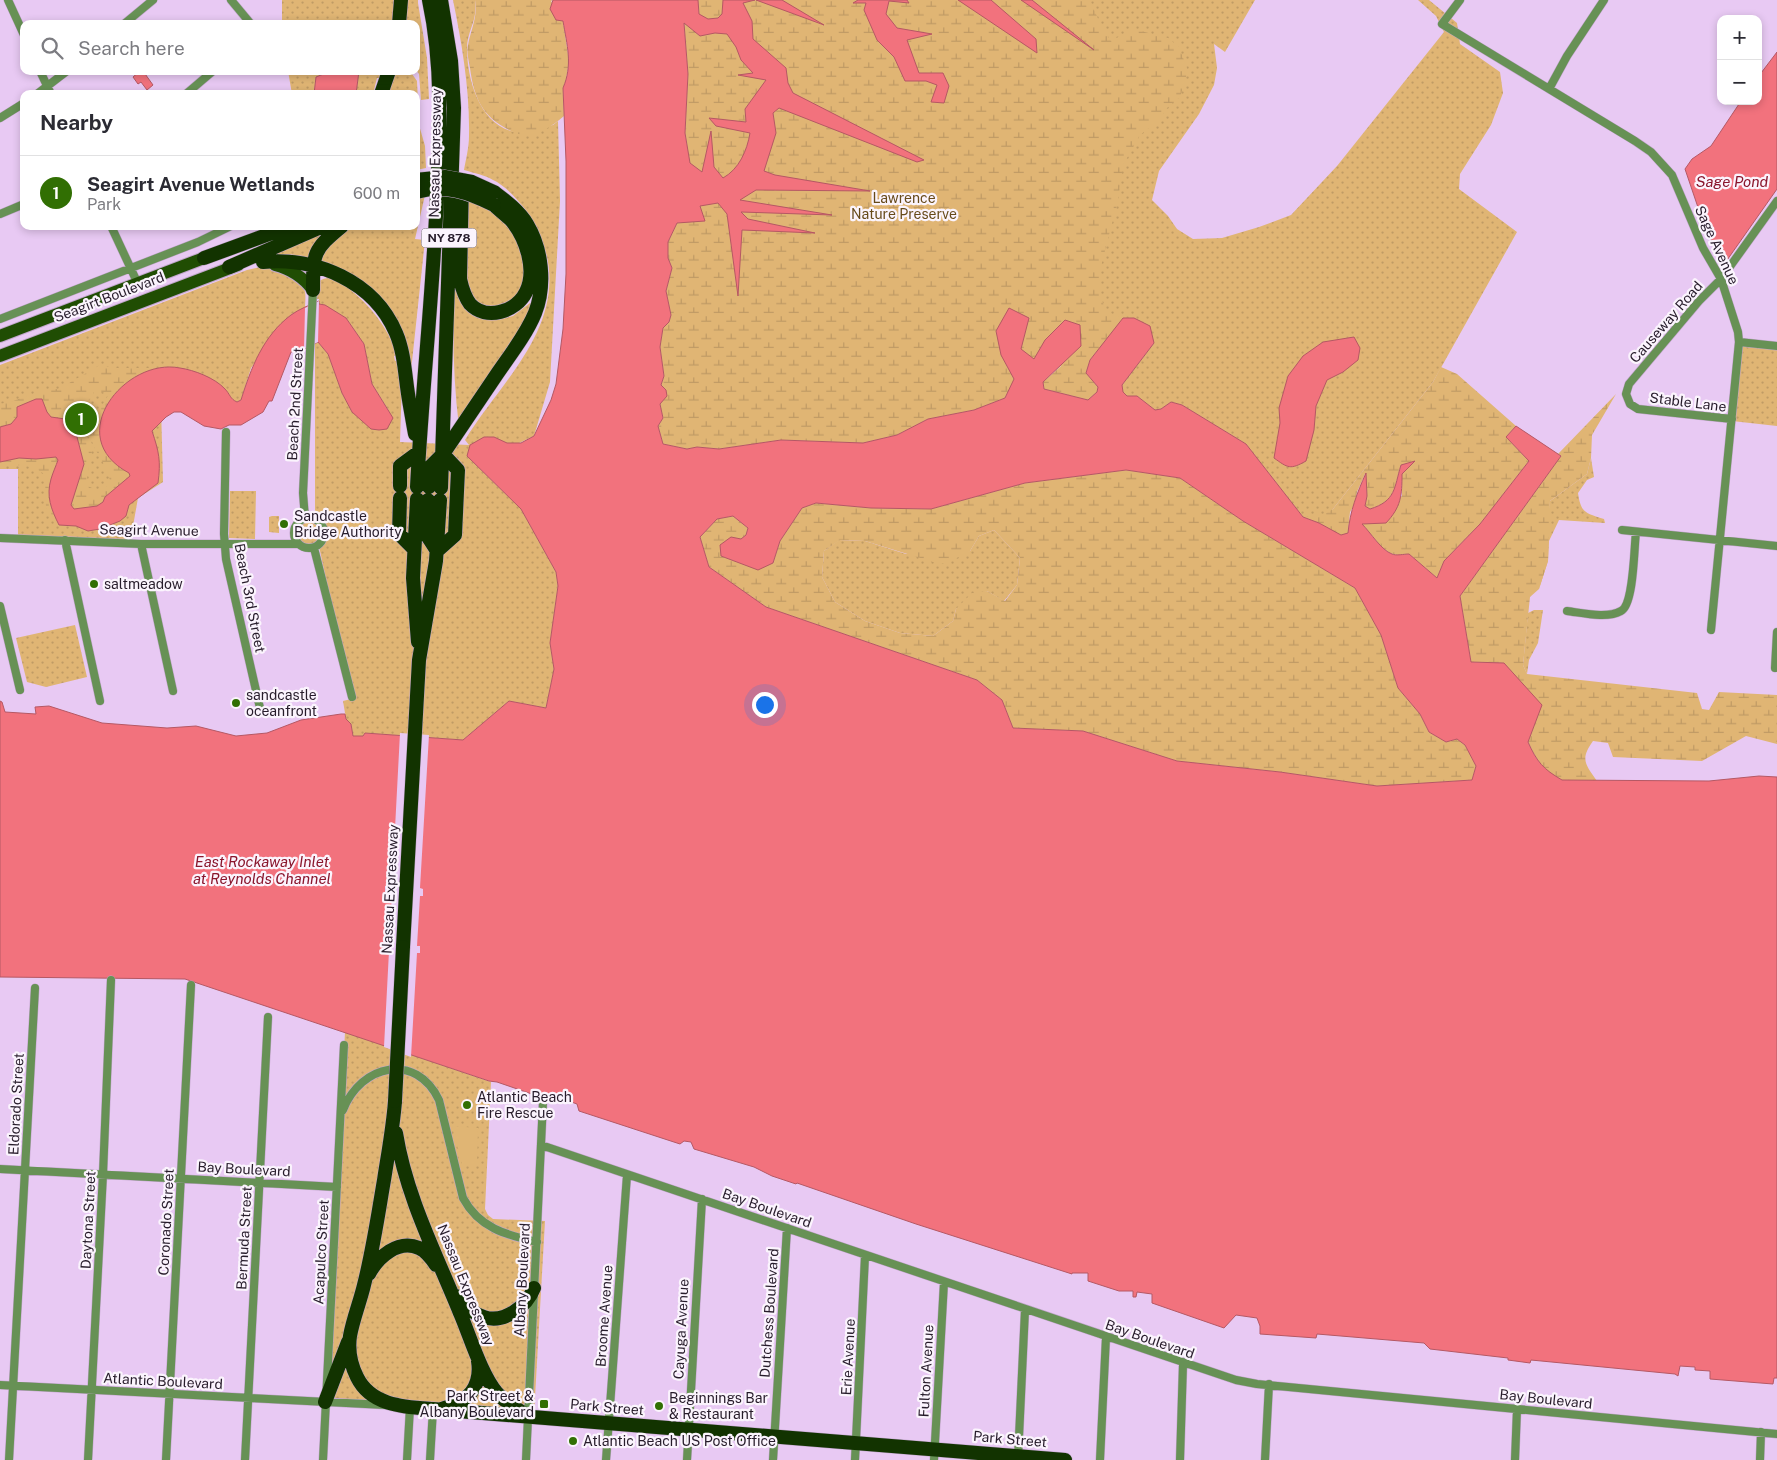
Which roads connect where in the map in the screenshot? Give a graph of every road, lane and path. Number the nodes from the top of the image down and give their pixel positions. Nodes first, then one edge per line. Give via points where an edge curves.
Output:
1 (8, 0) edge
2 (153, 0) edge
3 (231, 0) edge
4 (400, 0) edge
5 (429, 0) edge
6 (442, 0) edge
7 (1460, 0) edge
8 (1604, 0) edge
9 (0, 6) edge
10 (129, 20) edge
11 (248, 20) edge
12 (399, 20) edge
13 (446, 23) junction
14 (20, 26) edge
15 (42, 75) edge
16 (63, 75) edge
17 (208, 75) edge
18 (387, 75) edge
19 (1549, 89) junction
20 (49, 90) edge
21 (191, 90) edge
22 (382, 90) edge
23 (20, 106) edge
24 (0, 118) edge
25 (420, 180) edge
26 (420, 192) edge
27 (494, 199) junction
28 (1777, 201) edge
29 (20, 206) edge
30 (0, 214) edge
31 (113, 230) edge
32 (223, 230) edge
33 (256, 230) edge
34 (280, 230) edge
35 (314, 230) edge
36 (337, 230) edge
37 (204, 258) junction
38 (264, 262) junction
39 (313, 265) junction
40 (229, 267) junction
41 (130, 268) junction
42 (1721, 279) junction
43 (138, 284) junction
44 (313, 297) junction
45 (0, 319) edge
46 (0, 336) edge
47 (1739, 342) junction
48 (1777, 346) edge
49 (0, 356) edge
50 (1627, 387) joint
51 (1732, 419) junction
52 (226, 432) dead end
53 (419, 452) junction
54 (443, 454) junction
55 (426, 493) junction
56 (305, 518) junction
57 (1622, 530) dead end
58 (1636, 532) junction
59 (0, 538) edge
60 (65, 540) junction
61 (1719, 540) junction
62 (141, 544) junction
63 (225, 544) junction
64 (296, 544) junction
65 (1777, 546) edge
66 (314, 548) junction
67 (414, 549) junction
68 (437, 550) junction
69 (0, 606) edge
70 (1567, 611) dead end
71 (1711, 630) dead end
72 (1777, 632) edge
73 (419, 660) junction
74 (1774, 668) dead end
75 (20, 690) dead end
76 (173, 691) dead end
77 (352, 697) dead end
78 (100, 701) dead end
79 (260, 708) dead end
80 (111, 980) dead end
81 (191, 985) dead end
82 (35, 988) dead end
83 (268, 1017) dead end
84 (344, 1045) dead end
85 (543, 1102) dead end
86 (340, 1117) junction
87 (394, 1121) junction
88 (541, 1146) junction
89 (0, 1169) edge
90 (25, 1170) junction
91 (103, 1174) junction
92 (627, 1175) junction
93 (181, 1178) junction
94 (260, 1183) junction
95 (336, 1187) junction
96 (702, 1200) junction
97 (787, 1228) junction
98 (537, 1242) junction
99 (865, 1256) junction
100 (442, 1273) junction
101 (944, 1282) junction
102 (364, 1284) junction
103 (534, 1288) junction
104 (451, 1290) junction
105 (1025, 1310) junction
106 (350, 1337) junction
107 (1106, 1337) junction
108 (473, 1344) junction
109 (1183, 1364) junction
110 (1269, 1384) junction
111 (0, 1385) edge
112 (14, 1386) junction
113 (91, 1390) junction
114 (170, 1394) junction
115 (248, 1398) junction
116 (325, 1402) junction
117 (408, 1407) junction
118 (433, 1409) junction
119 (1517, 1409) junction
120 (528, 1416) junction
121 (608, 1423) junction
122 (688, 1429) junction
123 (1761, 1432) junction
124 (1777, 1434) edge
125 (774, 1436) junction
126 (856, 1443) junction
127 (934, 1455) edge
128 (1018, 1458) edge
129 (9, 1460) edge
130 (88, 1460) edge
131 (166, 1460) edge
132 (245, 1460) edge
133 (323, 1460) edge
134 (407, 1460) edge
135 (430, 1460) edge
136 (526, 1460) edge
137 (606, 1460) edge
138 (686, 1460) edge
139 (773, 1460) edge
140 (855, 1460) edge
141 (1065, 1460) edge
142 (1100, 1460) edge
143 (1180, 1460) edge
144 (1265, 1460) edge
145 (1515, 1460) edge
146 (1760, 1460) edge

1 - 9 street
1 - 14 street
2 - 10 street
3 - 11 street
4 - 12 highway
5 - 53 highway, Nassau Expressway / NY 878 via 438,58 439,147 434,266
6 - 13 highway, Nassau Expressway / NY 878
7 - 19 street, Sage Avenue via 1442,24
8 - 19 street
13 - 27 highway via 460,104 460,279 463,293 471,305 482,312 494,313 508,310 519,301 526,292 530,277 525,242
13 - 54 highway, Nassau Expressway / NY 878 via 454,108
15 - 20 street
16 - 20 street
17 - 21 street
18 - 22 highway
19 - 42 street, Sage Avenue via 1635,141 1662,163 1672,175 1703,248
23 - 24 street
25 - 27 highway, bridge via 445,177 472,182
26 - 27 highway, bridge via 445,189
27 - 54 highway via 511,206 526,223 538,248 541,271 536,312
28 - 42 street, Causeway Road
29 - 30 street
31 - 41 street
32 - 41 street, Seagirt Boulevard
33 - 37 highway
34 - 37 highway
35 - 40 highway
36 - 39 highway via 315,252
37 - 43 main road, Seagirt Boulevard
38 - 39 highway via 296,261
38 - 40 main road, Seagirt Boulevard
38 - 44 main road via 288,268 307,282
39 - 44 highway
39 - 53 highway via 339,274 358,286 387,316 402,353
40 - 49 main road, Seagirt Boulevard
41 - 43 street
41 - 45 street, Seagirt Boulevard
42 - 47 street, Sage Avenue
42 - 50 street, Causeway Road
43 - 46 main road, Seagirt Boulevard
44 - 56 street, Beach 2nd Street via 302,493
47 - 48 street
47 - 51 street, Sage Avenue
50 - 51 street, Stable Lane via 1626,398 1638,409
51 - 61 street, Sage Avenue
52 - 63 street, Beach 3rd Street
53 - 55 highway, Nassau Expressway
54 - 55 highway via 430,467
54 - 55 highway via 452,470
54 - 68 highway via 458,470 455,535
55 - 67 highway, Nassau Expressway via 421,534
55 - 67 highway via 399,534
55 - 68 highway, Nassau Expressway
56 - 64 street via 294,528
56 - 66 street via 315,519 323,526 322,541
57 - 58 street
58 - 61 street
58 - 70 street via 1630,595 1625,609 1606,615
59 - 60 street, Seagirt Avenue
60 - 62 street, Seagirt Avenue
60 - 78 street
61 - 65 street
61 - 71 street, Sage Avenue
62 - 63 street, Seagirt Avenue
62 - 76 street
63 - 64 street, Seagirt Avenue
63 - 79 street, Beach 3rd Street
64 - 66 street
66 - 77 street
67 - 73 highway, Nassau Expressway via 414,608
68 - 73 highway, Nassau Expressway
69 - 75 street
72 - 74 street
73 - 87 highway, Nassau Expressway, bridge
80 - 91 street, Daytona Street
81 - 93 street, Coronado Street
82 - 90 street, Eldorado Street
83 - 94 street, Bermuda Street
84 - 86 street, Acapulco Street
85 - 88 street, Albany Boulevard
86 - 95 street, Acapulco Street
86 - 98 street via 349,1097 362,1081 377,1073 400,1070 413,1074 430,1085 439,1100 463,1198 471,1211 484,1224 500,1232
87 - 100 highway, Nassau Expressway via 403,1167
87 - 102 highway, Nassau Expressway
88 - 92 street, Bay Boulevard
88 - 98 street, Albany Boulevard
89 - 90 street, Bay Boulevard
90 - 91 street, Bay Boulevard
90 - 112 street, Eldorado Street
91 - 93 street, Bay Boulevard
91 - 113 street, Daytona Street
92 - 96 street, Bay Boulevard
92 - 121 street, Broome Avenue
93 - 94 street, Bay Boulevard
93 - 114 street, Coronado Street
94 - 95 street, Bay Boulevard
94 - 115 street, Bermuda Street
95 - 116 street, Acapulco Street
96 - 97 street, Bay Boulevard
96 - 122 street, Cayuga Avenue
97 - 99 street, Bay Boulevard
97 - 125 street, Dutchess Boulevard
98 - 103 street, Albany Boulevard
99 - 101 street, Bay Boulevard
99 - 126 street, Erie Avenue
100 - 102 highway via 419,1248 402,1247 384,1254
100 - 104 highway, Nassau Expressway
101 - 105 street, Bay Boulevard
101 - 127 street, Fulton Avenue
102 - 106 highway, Nassau Expressway
103 - 104 highway via 526,1302 516,1310 492,1319 472,1311
103 - 120 street, Albany Boulevard
104 - 108 highway, Nassau Expressway
105 - 107 street, Bay Boulevard
105 - 128 street
106 - 116 highway
106 - 117 highway, Nassau Expressway via 351,1362 363,1386 385,1402
107 - 109 street, Bay Boulevard
107 - 142 street
108 - 118 highway via 478,1379 472,1392 453,1406
108 - 120 highway, Nassau Expressway via 497,1393
109 - 110 street, Bay Boulevard via 1236,1380
109 - 143 street
110 - 119 street, Bay Boulevard
110 - 144 street
111 - 112 street, Atlantic Boulevard
112 - 113 street, Atlantic Boulevard
112 - 129 street, Eldorado Street
113 - 114 street, Atlantic Boulevard
113 - 130 street, Daytona Street
114 - 115 street, Atlantic Boulevard
114 - 131 street, Coronado Street
115 - 116 street, Atlantic Boulevard
115 - 132 street, Bermuda Street
116 - 117 street, Park Street
116 - 133 street, Acapulco Street
117 - 118 highway, Park Street
117 - 134 street
118 - 120 highway, Park Street
118 - 135 street
119 - 123 street, Bay Boulevard
119 - 145 street
120 - 121 highway, Park Street
120 - 136 street, Albany Boulevard
121 - 122 highway, Park Street
121 - 137 street, Broome Avenue
122 - 125 highway, Park Street
122 - 138 street, Cayuga Avenue
123 - 124 street, Bay Boulevard
123 - 146 street
125 - 126 highway, Park Street
125 - 139 street, Dutchess Boulevard
126 - 127 highway, Park Street
126 - 140 street, Erie Avenue
127 - 128 highway, Park Street
128 - 141 highway, Park Street

